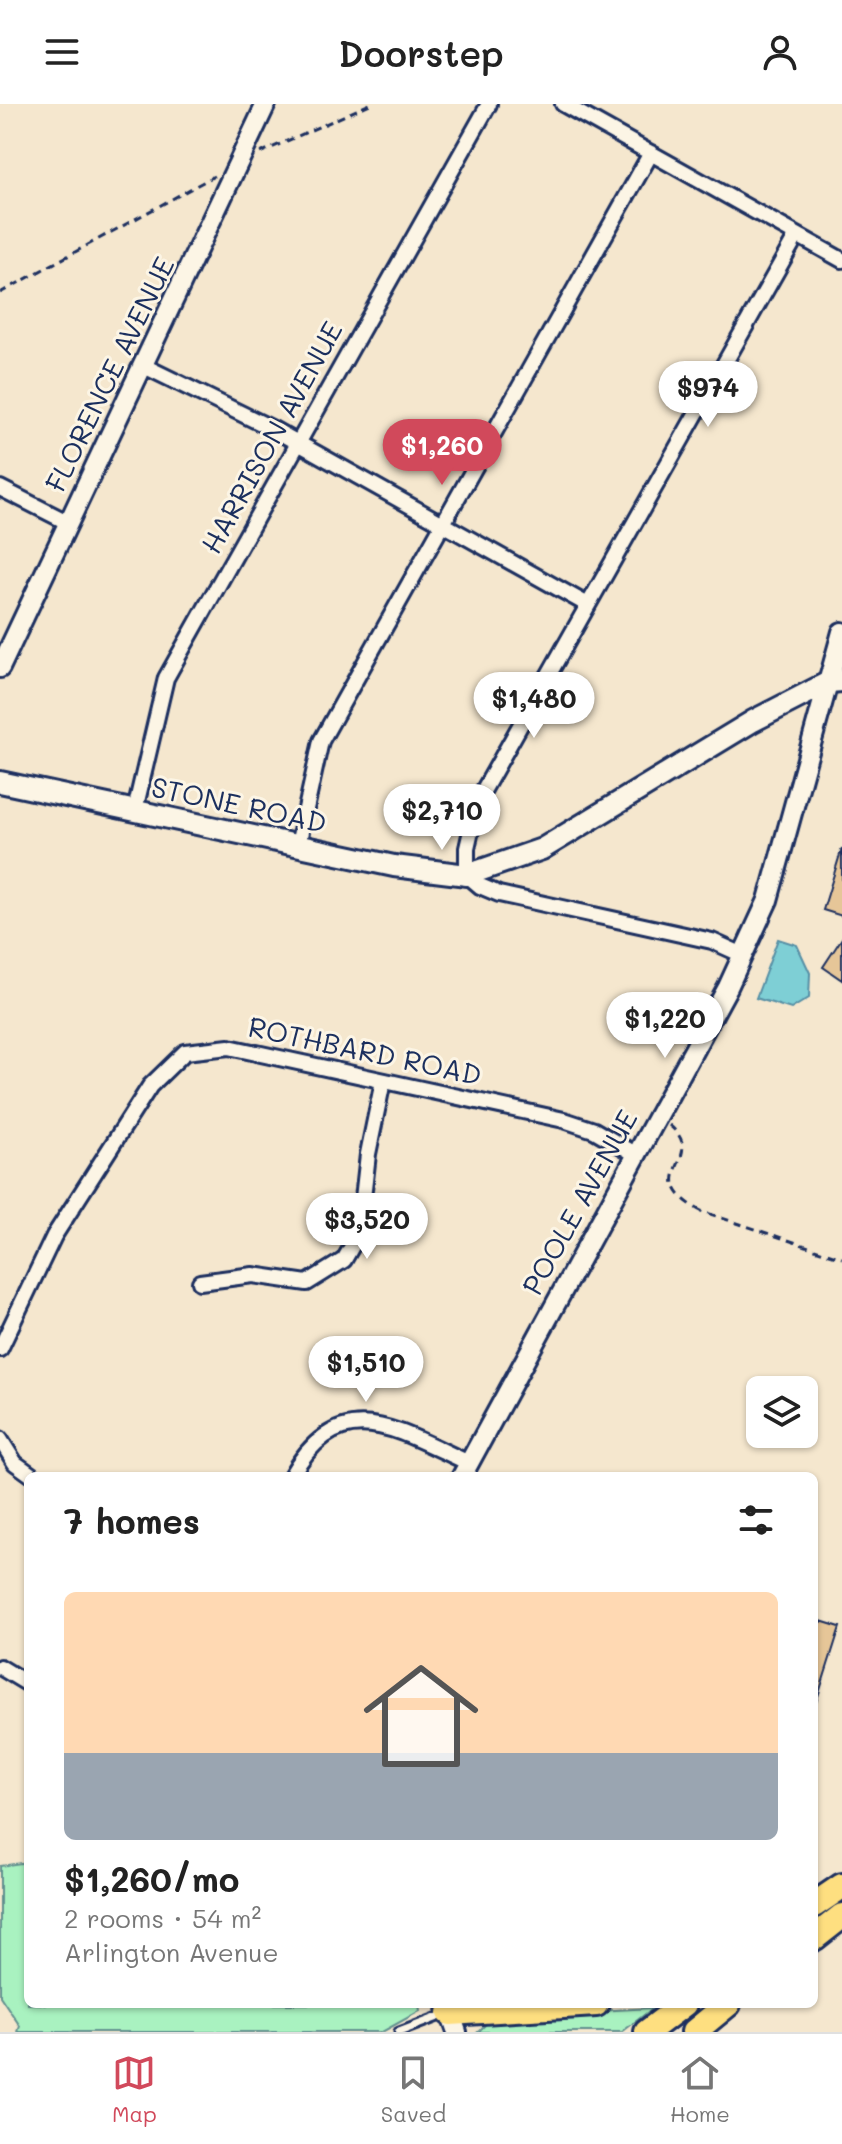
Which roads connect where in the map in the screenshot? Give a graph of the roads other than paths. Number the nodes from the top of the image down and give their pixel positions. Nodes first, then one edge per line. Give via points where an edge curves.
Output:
1 (266, 104) edge
2 (489, 104) edge
3 (563, 104) edge
4 (651, 153) junction
5 (797, 235) junction
6 (842, 260) edge
7 (144, 366) junction
8 (298, 442) junction
9 (0, 488) edge
10 (69, 523) junction
11 (443, 524) junction
12 (588, 605) junction
13 (842, 632) edge
14 (0, 668) edge
15 (836, 681) edge
16 (0, 782) edge
17 (135, 810) junction
18 (298, 845) junction
19 (467, 875) junction
20 (743, 955) junction
21 (383, 1081) junction
22 (637, 1155) junction
23 (200, 1282) dead end
24 (0, 1349) edge
25 (0, 1439) edge
26 (466, 1470) edge
27 (27, 1472) edge
28 (294, 1472) edge
29 (0, 1667) edge
30 (24, 1682) edge
31 (842, 1916) edge
32 (818, 1935) edge
33 (548, 2008) edge
34 (679, 2008) edge
35 (723, 2008) edge
36 (451, 2016) edge
37 (399, 2032) edge
38 (647, 2032) edge
39 (694, 2032) edge

1 - 7 street, FLORENCE AVENUE
2 - 8 street, HARRISON AVENUE
3 - 4 street
4 - 5 street
4 - 11 street
5 - 6 street
5 - 12 street
7 - 8 street
7 - 10 street, FLORENCE AVENUE
8 - 11 street
8 - 17 street, HARRISON AVENUE via 166,678
9 - 10 street
10 - 14 street, FLORENCE AVENUE
11 - 12 street
11 - 18 street via 321,741
12 - 19 street via 478,800
13 - 15 street, POOLE AVENUE
15 - 19 main road, STONE ROAD via 753,721 542,849
15 - 20 street, POOLE AVENUE via 768,900
16 - 17 main road, STONE ROAD
17 - 18 main road, STONE ROAD
18 - 19 main road, STONE ROAD via 435,874
19 - 20 street, STONE ROAD via 499,894 712,941
20 - 22 street, POOLE AVENUE
21 - 22 street, ROTHBARD ROAD via 564,1120
21 - 23 street via 359,1234 344,1260 307,1283 253,1275
21 - 24 street, ROTHBARD ROAD via 229,1047 185,1052 150,1086 81,1190
22 - 26 street, POOLE AVENUE
25 - 27 street
26 - 28 street via 386,1427 359,1423 322,1435
29 - 30 street
31 - 32 highway
33 - 36 highway
34 - 38 highway
35 - 39 highway
36 - 37 lane

